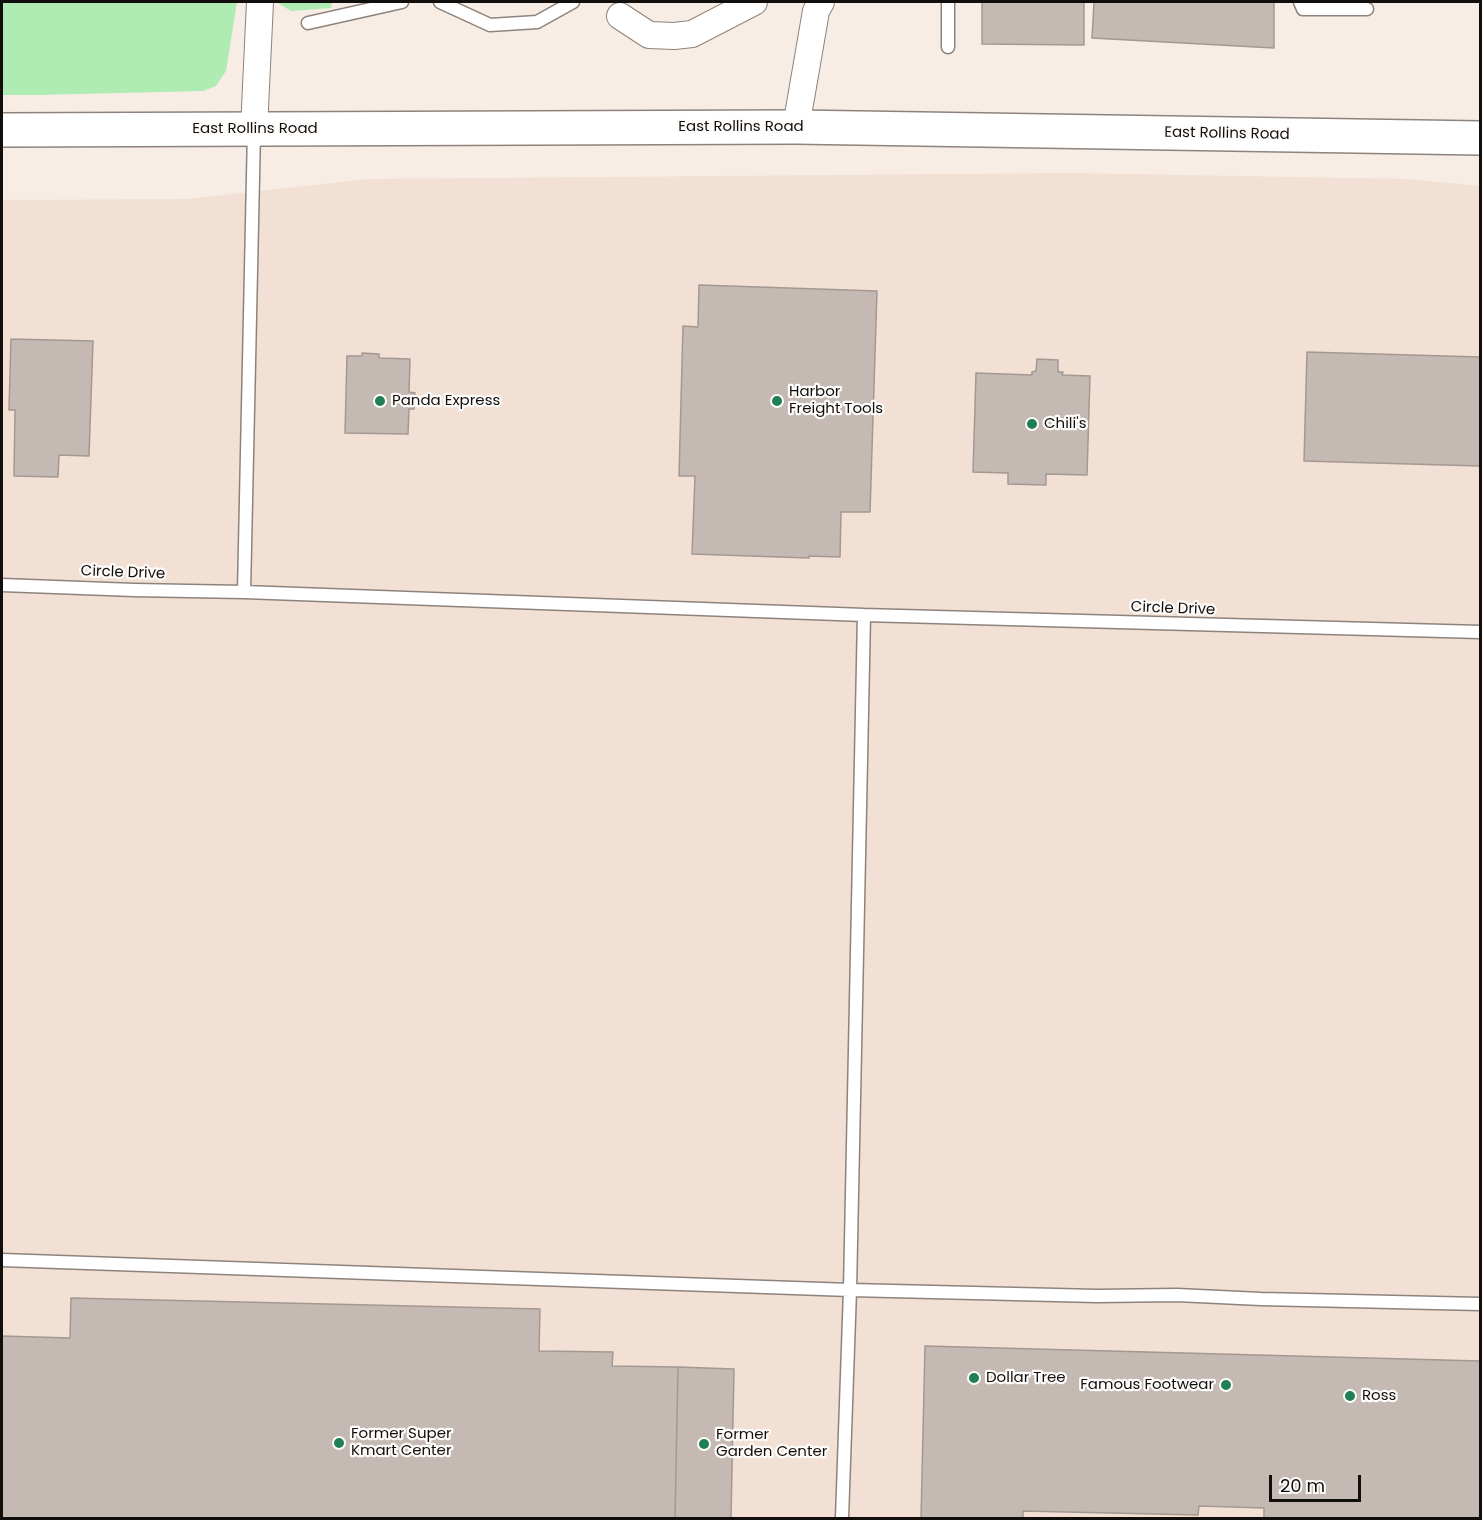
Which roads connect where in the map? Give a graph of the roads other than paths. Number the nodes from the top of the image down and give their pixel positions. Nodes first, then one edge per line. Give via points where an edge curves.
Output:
1 (260, 2) edge
2 (402, 2) edge
3 (440, 2) edge
4 (573, 2) edge
5 (754, 2) edge
6 (821, 2) edge
7 (948, 2) edge
8 (1300, 2) edge
9 (617, 9) edge
10 (1367, 9) dead end
11 (308, 23) dead end
12 (948, 46) dead end
13 (796, 127) junction
14 (254, 129) junction
15 (2, 130) edge
16 (1480, 138) edge
17 (2, 585) edge
18 (244, 592) junction
19 (864, 615) junction
20 (1480, 632) edge
21 (2, 1260) edge
22 (850, 1290) junction
23 (1480, 1304) edge
24 (842, 1518) edge

1 - 14 street
2 - 11 lane
3 - 4 lane via 490,26 537,22
5 - 9 street via 692,34 674,36 649,35
6 - 13 street via 816,11
7 - 12 lane
8 - 10 lane via 1303,9
13 - 14 main road, East Rollins Road
13 - 16 main road, East Rollins Road
14 - 15 main road, East Rollins Road
14 - 18 lane
17 - 18 lane, Circle Drive
18 - 19 lane, Circle Drive
19 - 20 lane, Circle Drive
19 - 22 lane
21 - 22 lane
22 - 23 lane
22 - 24 lane

